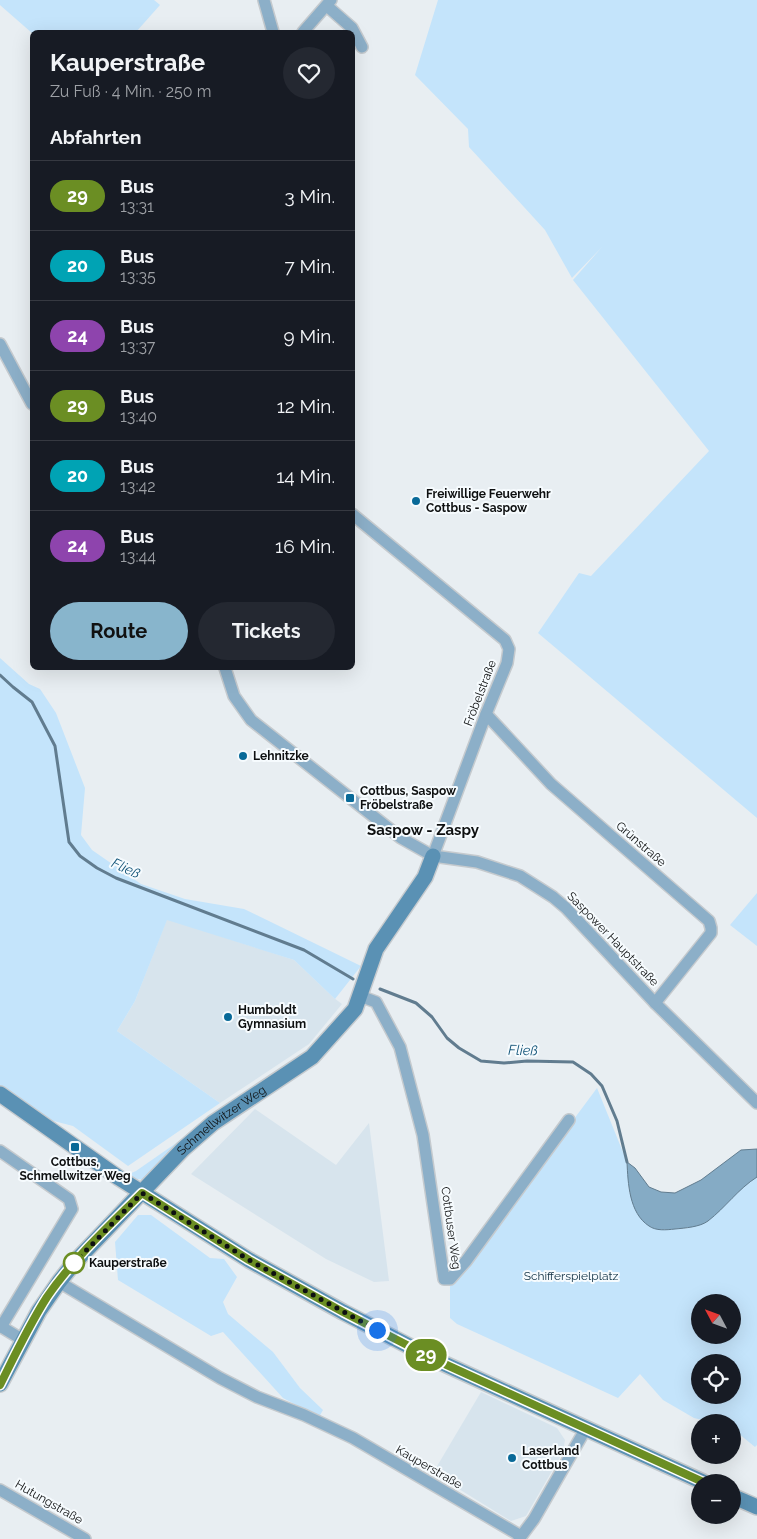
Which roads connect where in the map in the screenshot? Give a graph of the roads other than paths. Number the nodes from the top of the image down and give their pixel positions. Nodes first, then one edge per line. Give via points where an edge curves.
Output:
1 (264, 0) edge
2 (329, 3) edge
3 (272, 30) edge
4 (305, 30) edge
5 (353, 30) edge
6 (355, 34) edge
7 (362, 47) dead end
8 (0, 344) edge
9 (30, 400) edge
10 (355, 516) edge
11 (226, 670) edge
12 (486, 714) junction
13 (433, 856) junction
14 (360, 996) junction
15 (655, 1003) junction
16 (0, 1094) edge
17 (757, 1103) edge
18 (569, 1120) dead end
19 (0, 1151) edge
20 (142, 1193) junction
21 (59, 1282) junction
22 (1, 1327) edge
23 (23, 1340) junction
24 (0, 1384) edge
25 (585, 1430) junction
26 (691, 1477) edge
27 (0, 1490) edge
28 (741, 1500) edge
29 (757, 1507) edge
30 (520, 1538) edge
31 (85, 1539) edge

1 - 3 street
2 - 4 street
2 - 5 street
6 - 7 street
8 - 9 street
10 - 12 street, Fröbelstraße via 505,640 509,649 507,664
11 - 13 street, Saspower Hauptstraße via 234,696 251,720 400,838
12 - 13 street, Fröbelstraße
12 - 15 street, Grünstraße via 551,784 709,921 711,933
13 - 14 street, Schmellwitzer Weg via 425,877 376,949
13 - 15 street, Saspower Hauptstraße via 477,862 512,873 553,897
14 - 18 street, Cottbuser Weg via 376,1002 400,1047 423,1135 444,1279 450,1279 466,1261
14 - 20 street, Schmellwitzer Weg via 355,1009 312,1057 213,1123 183,1149
15 - 17 street, Saspower Hauptstraße
16 - 20 street
19 - 22 street via 69,1199 72,1209
20 - 21 street, Schmellwitzer Weg
20 - 25 street via 249,1260 343,1312
21 - 23 street, Schmellwitzer Weg
21 - 30 street, Kauperstraße via 220,1378 353,1438
22 - 23 street
23 - 24 street, Schmellwitzer Weg
25 - 26 street
25 - 30 street
27 - 31 street, Hutungstraße
28 - 29 street

